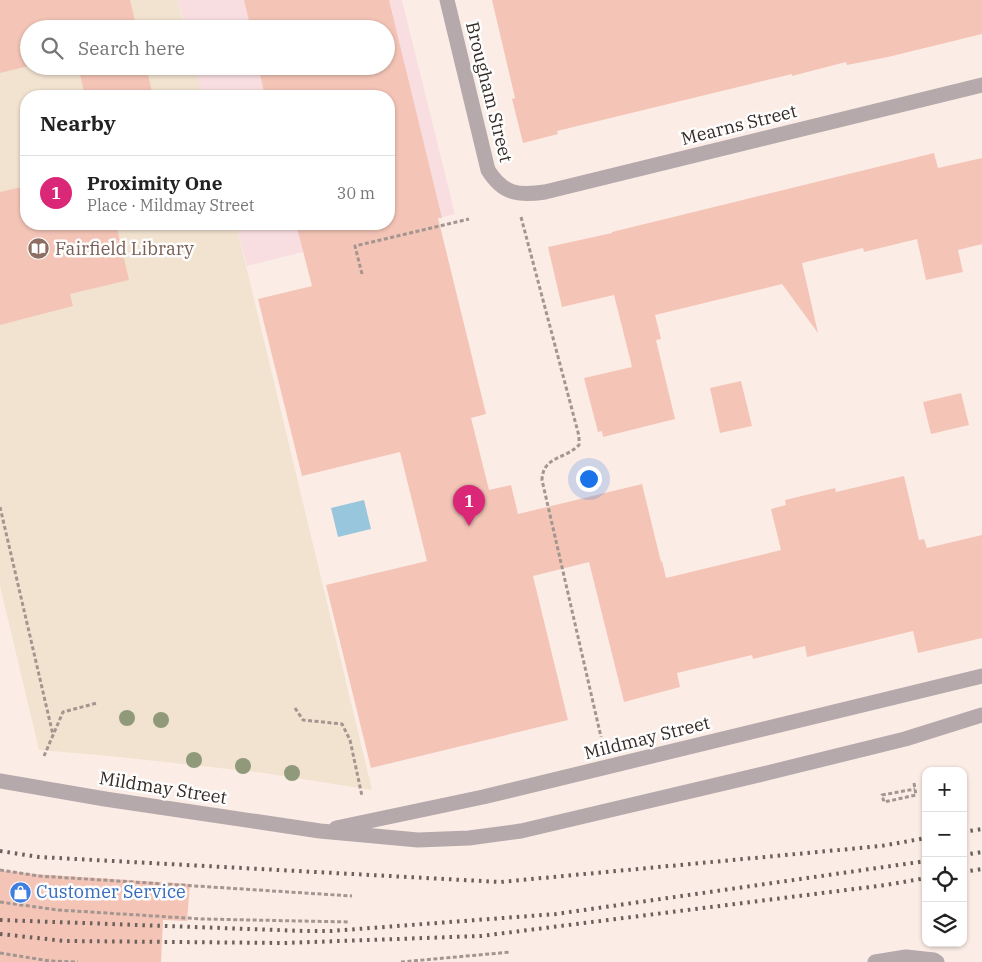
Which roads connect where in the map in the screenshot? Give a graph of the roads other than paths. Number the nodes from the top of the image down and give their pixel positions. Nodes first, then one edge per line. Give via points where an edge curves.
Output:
1 (447, 0) edge
2 (982, 85) edge
3 (504, 189) joint
4 (982, 676) edge
5 (982, 715) edge
6 (0, 781) edge
7 (320, 831) junction
8 (936, 961) edge
9 (875, 962) edge

1 - 3 street, Brougham Street via 486,162 492,177
2 - 3 street, Mearns Street via 545,192 525,194
4 - 7 street, Mildmay Street via 484,797
5 - 7 street, Mildmay Street via 905,739 520,831 418,840
6 - 7 street, Mildmay Street
8 - 9 street via 906,957

